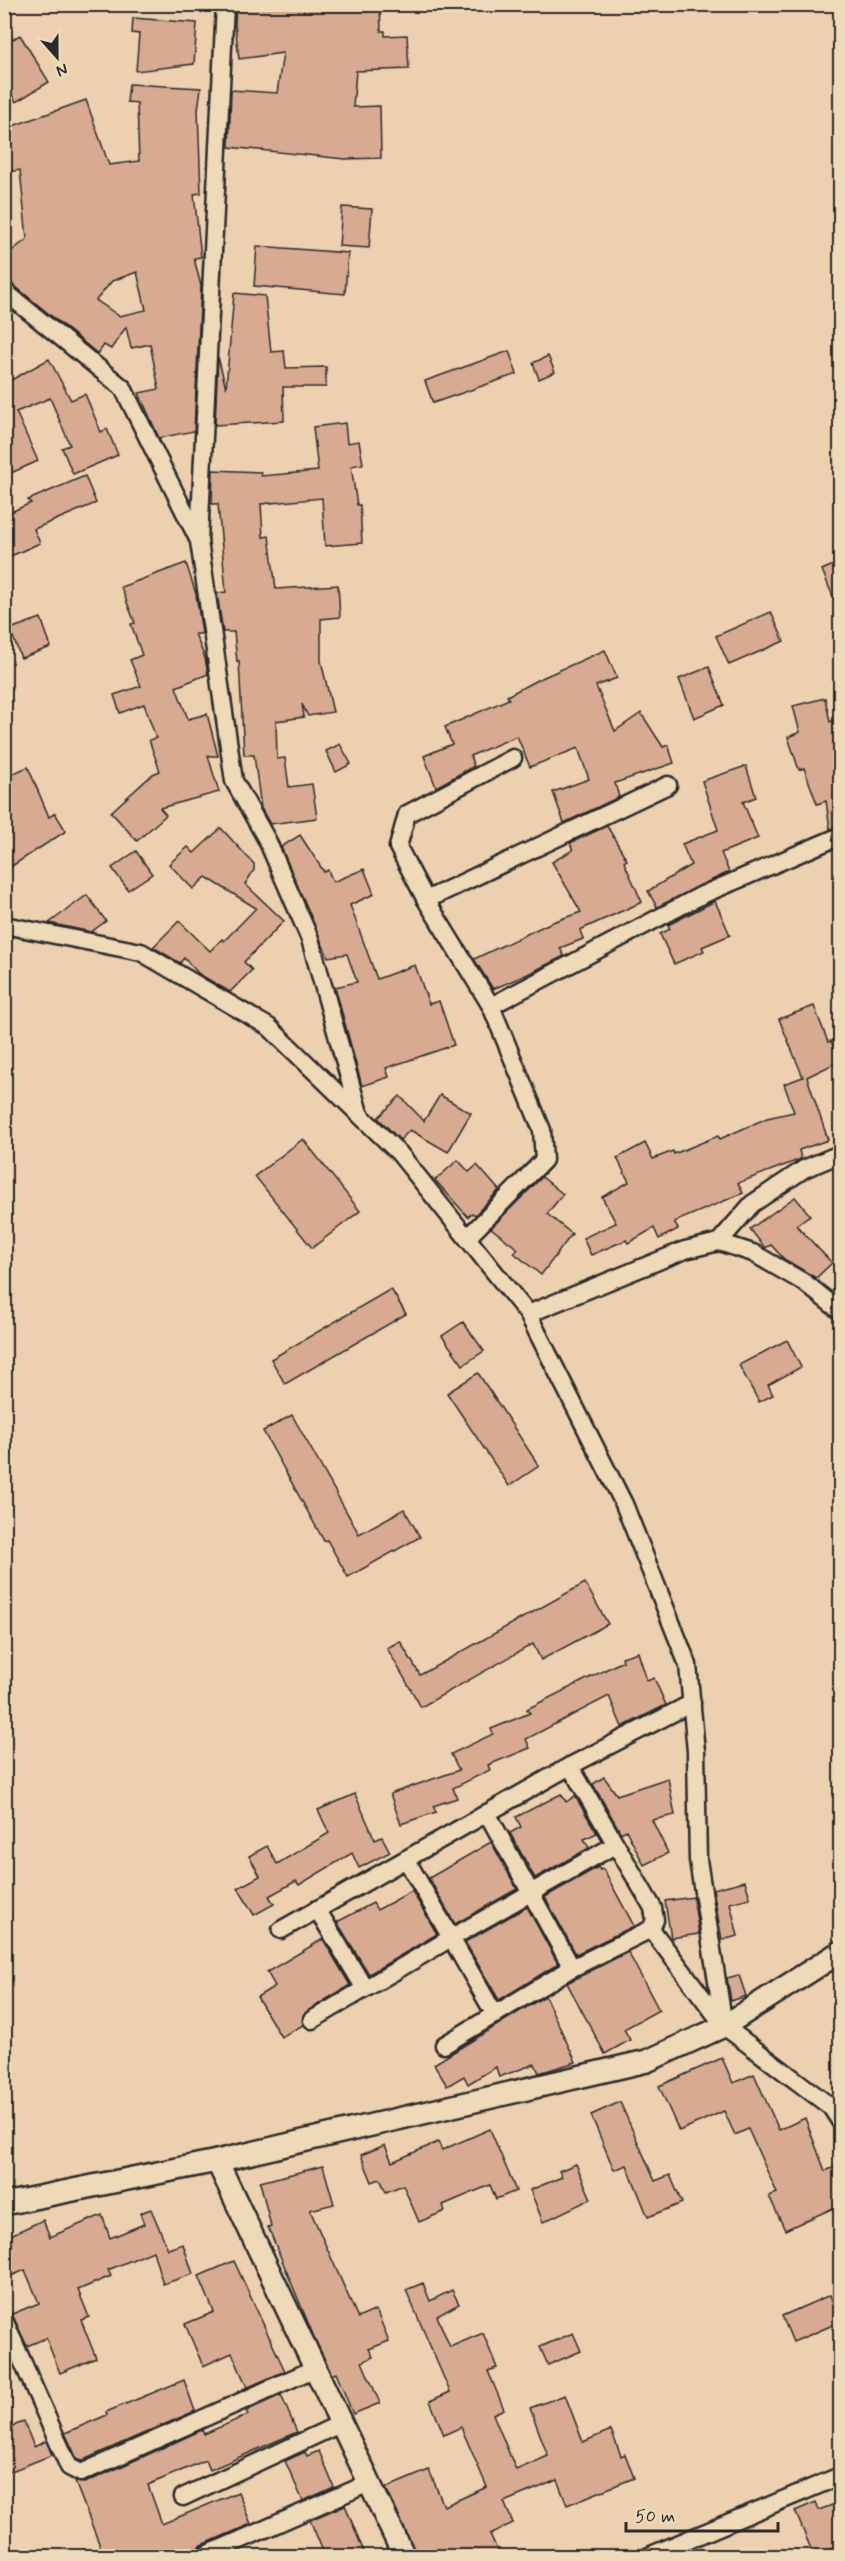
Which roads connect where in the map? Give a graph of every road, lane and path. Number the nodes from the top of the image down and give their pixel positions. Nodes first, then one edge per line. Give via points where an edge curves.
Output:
1 (225, 4) edge
2 (4, 291) edge
3 (199, 541) junction
4 (513, 758) dead end
5 (668, 785) dead end
6 (840, 836) edge
7 (426, 900) junction
8 (4, 925) edge
9 (491, 1006) junction
10 (359, 1114) junction
11 (840, 1154) edge
12 (467, 1238) junction
13 (719, 1242) junction
14 (840, 1311) edge
15 (528, 1314) junction
16 (692, 1703) junction
17 (570, 1766) junction
18 (487, 1813) junction
19 (615, 1845) junction
20 (406, 1859) junction
21 (530, 1892) junction
22 (317, 1909) junction
23 (651, 1929) junction
24 (280, 1930) dead end
25 (451, 1938) junction
26 (840, 1952) edge
27 (572, 1968) junction
28 (365, 1989) junction
29 (495, 2015) junction
30 (312, 2020) dead end
31 (724, 2026) junction
32 (444, 2045) dead end
33 (840, 2121) edge
34 (217, 2161) junction
35 (4, 2204) edge
36 (4, 2320) edge
37 (316, 2368) junction
38 (342, 2423) junction
39 (840, 2476) edge
40 (369, 2482) junction
41 (183, 2497) dead end
42 (204, 2556) edge
43 (404, 2556) edge
44 (649, 2556) edge

1 - 3 street
2 - 3 street via 123,388
3 - 10 street via 234,781 267,840 310,939
4 - 7 street via 407,814 398,847
5 - 7 street
6 - 9 street via 702,895
7 - 9 street
8 - 10 street via 141,952 269,1027
9 - 12 street via 542,1130 544,1160
10 - 12 street via 399,1153
11 - 13 street via 804,1169 752,1204
12 - 15 street
13 - 14 street via 753,1253 805,1283
13 - 15 street via 685,1250
15 - 16 street via 624,1504 688,1665
16 - 17 street
16 - 31 street via 698,1860
17 - 18 street
17 - 19 street
18 - 20 street
18 - 21 street
19 - 21 street
19 - 23 street via 653,1908 655,1920
20 - 22 street
20 - 25 street
21 - 25 street
21 - 27 street
22 - 24 street
22 - 28 street
23 - 27 street
23 - 31 street
25 - 28 street
25 - 29 street
26 - 31 street
27 - 29 street
28 - 30 street
29 - 32 street
31 - 33 street via 831,2108
31 - 34 street via 647,2061
34 - 35 street
34 - 37 street
36 - 37 street via 69,2467 81,2473
37 - 38 street
38 - 40 street
38 - 41 street
39 - 44 street
40 - 42 street
40 - 43 street

